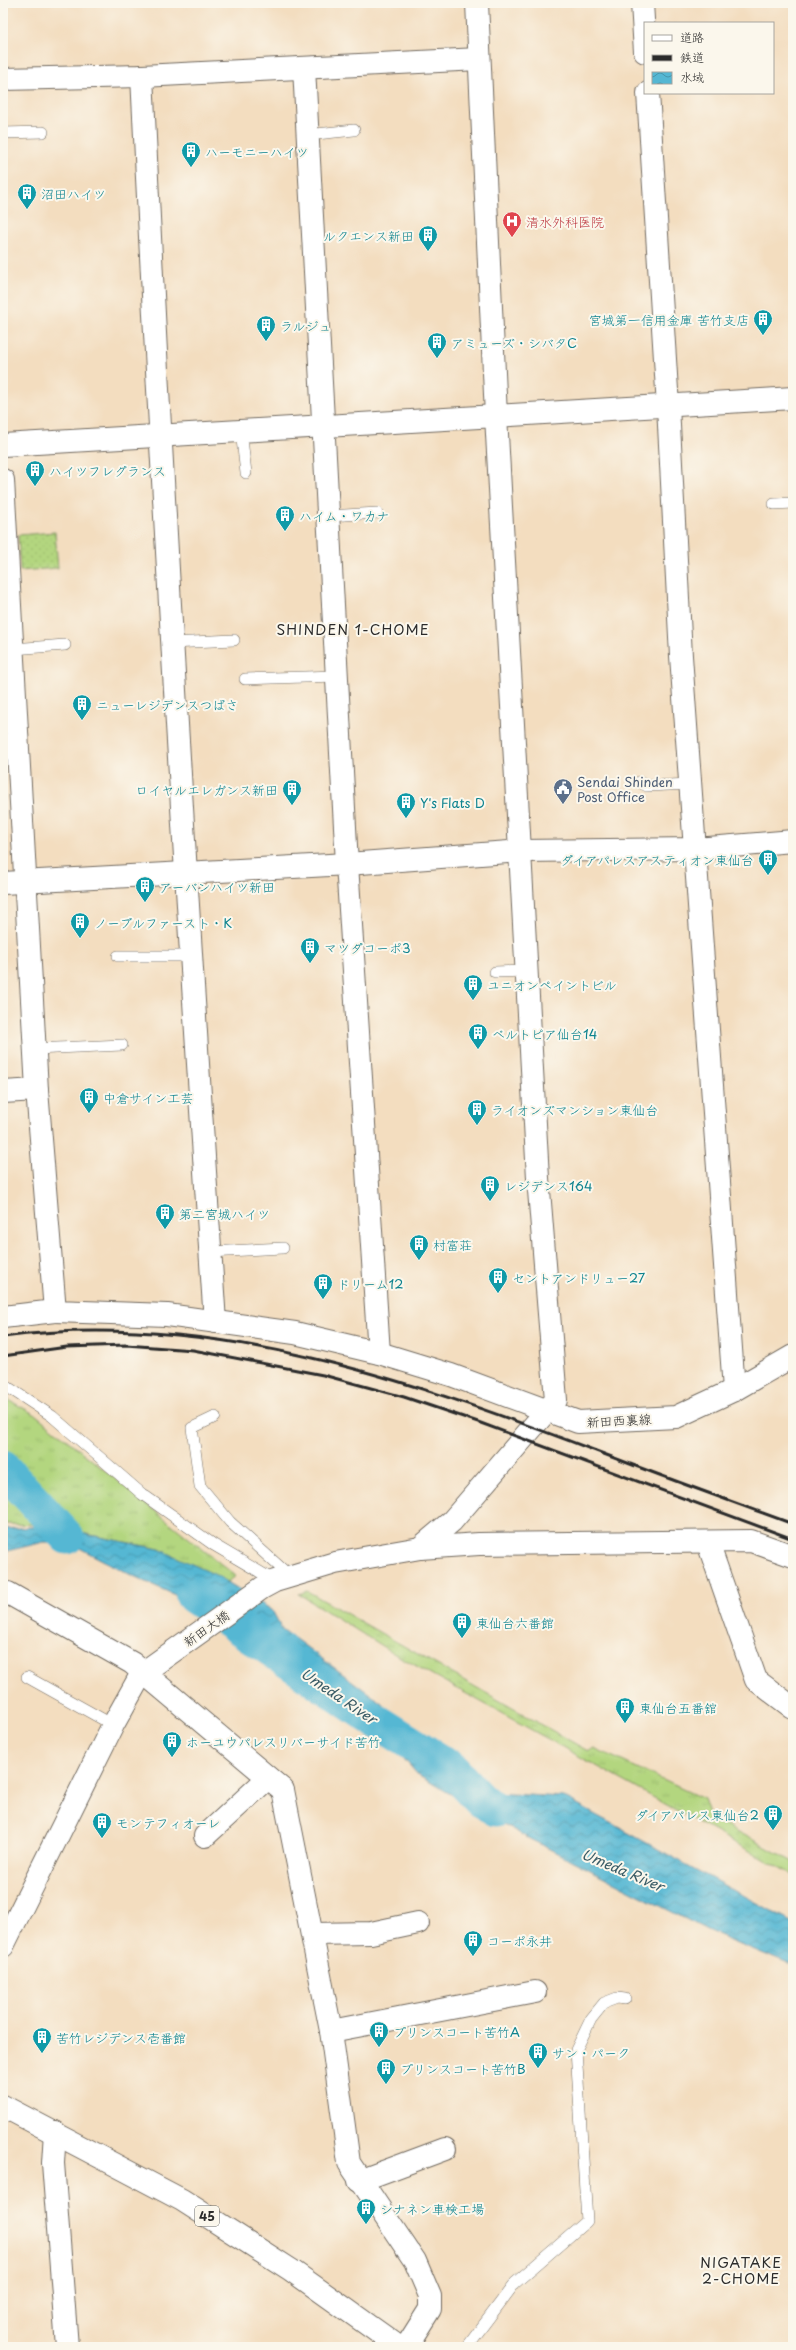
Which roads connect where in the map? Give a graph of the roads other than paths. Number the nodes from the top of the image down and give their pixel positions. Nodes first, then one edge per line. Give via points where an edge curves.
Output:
1 (478, 3) edge
2 (642, 3) edge
3 (644, 36) edge
4 (479, 59) junction
5 (304, 68) junction
6 (142, 76) junction
7 (3, 79) edge
8 (648, 94) edge
9 (354, 130) dead end
10 (43, 132) dead end
11 (3, 133) edge
12 (307, 135) junction
13 (793, 398) edge
14 (668, 406) junction
15 (496, 416) junction
16 (324, 426) junction
17 (241, 431) junction
18 (160, 436) junction
19 (3, 445) edge
20 (246, 473) dead end
21 (3, 480) edge
22 (793, 503) edge
23 (774, 504) dead end
24 (378, 513) dead end
25 (329, 516) junction
26 (6, 580) edge
27 (234, 640) dead end
28 (171, 643) junction
29 (65, 645) dead end
30 (13, 649) junction
31 (337, 676) junction
32 (245, 679) dead end
33 (9, 689) edge
34 (639, 782) dead end
35 (691, 784) junction
36 (793, 841) edge
37 (696, 849) junction
38 (521, 851) junction
39 (347, 864) junction
40 (185, 873) junction
41 (26, 882) junction
42 (3, 883) edge
43 (118, 956) dead end
44 (190, 956) junction
45 (528, 971) junction
46 (495, 972) dead end
47 (122, 1045) dead end
48 (35, 1049) junction
49 (37, 1090) junction
50 (3, 1092) edge
51 (283, 1248) dead end
52 (210, 1252) junction
53 (56, 1311) junction
54 (3, 1317) edge
55 (215, 1322) junction
56 (379, 1353) junction
57 (793, 1356) edge
58 (3, 1384) edge
59 (734, 1390) junction
60 (547, 1410) junction
61 (215, 1417) dead end
62 (708, 1543) junction
63 (420, 1548) junction
64 (793, 1556) edge
65 (276, 1582) junction
66 (3, 1592) edge
67 (147, 1670) junction
68 (27, 1677) dead end
69 (793, 1708) edge
70 (113, 1725) junction
71 (268, 1778) junction
72 (205, 1836) dead end
73 (418, 1923) dead end
74 (313, 1934) junction
75 (3, 1946) edge
76 (534, 1992) dead end
77 (625, 1999) dead end
78 (331, 2031) junction
79 (3, 2106) edge
80 (55, 2132) junction
81 (445, 2149) dead end
82 (359, 2181) junction
83 (67, 2347) edge
84 (399, 2347) edge
85 (406, 2347) edge
86 (466, 2347) edge

1 - 4 main road
2 - 3 main road
4 - 5 main road
4 - 15 main road
5 - 6 main road
5 - 12 main road
6 - 7 main road
6 - 18 main road
8 - 14 main road
9 - 12 lane
10 - 11 lane
12 - 16 main road
13 - 14 main road
14 - 15 main road
14 - 35 main road via 681,656
15 - 16 main road
15 - 38 main road
16 - 17 main road
16 - 25 main road
17 - 18 main road
17 - 20 lane
18 - 19 main road
18 - 28 main road
21 - 26 main road
22 - 23 lane
24 - 25 lane
25 - 31 main road
26 - 30 main road
27 - 28 lane
28 - 40 main road
29 - 30 lane
30 - 33 main road
31 - 32 lane
31 - 39 main road
33 - 41 main road
34 - 35 lane via 647,786
35 - 37 main road
36 - 37 main road
37 - 38 main road
37 - 59 main road
38 - 39 main road
38 - 45 main road
39 - 40 main road
39 - 56 main road
40 - 41 main road
40 - 44 main road
41 - 42 main road
41 - 48 main road
43 - 44 lane
44 - 52 main road
45 - 46 lane
45 - 60 main road via 538,1178 556,1400
47 - 48 lane
48 - 49 main road
49 - 50 main road
49 - 53 main road
51 - 52 lane
52 - 55 main road
53 - 54 main road, 新田西裏線
53 - 55 main road, 新田西裏線 via 167,1315
55 - 56 main road, 新田西裏線 via 295,1333
56 - 60 main road, 新田西裏線
57 - 59 main road, 新田西裏線
58 - 65 lane via 52,1416 142,1494 214,1545
59 - 60 main road, 新田西裏線 via 676,1417 578,1422
60 - 63 main road via 452,1521
61 - 65 lane via 192,1428 200,1486
62 - 63 main road, 新田大橋 via 480,1544
62 - 64 main road, 新田大橋 via 751,1541
62 - 69 main road via 756,1680
63 - 65 main road, 新田大橋 via 335,1564
65 - 67 main road, 新田大橋
66 - 67 main road
67 - 70 main road
67 - 71 main road
68 - 70 lane
70 - 75 main road
71 - 72 main road
71 - 74 main road via 283,1790
73 - 74 main road via 371,1933
74 - 78 main road
76 - 78 main road
77 - 86 lane via 618,1998 604,2003 591,2019 576,2050 587,2221 515,2283
78 - 82 main road via 348,2163
79 - 80 main road, 45
80 - 83 main road via 54,2163
80 - 84 main road, 45 via 182,2200 291,2270
81 - 82 main road
82 - 85 main road via 415,2261 430,2296 430,2309

